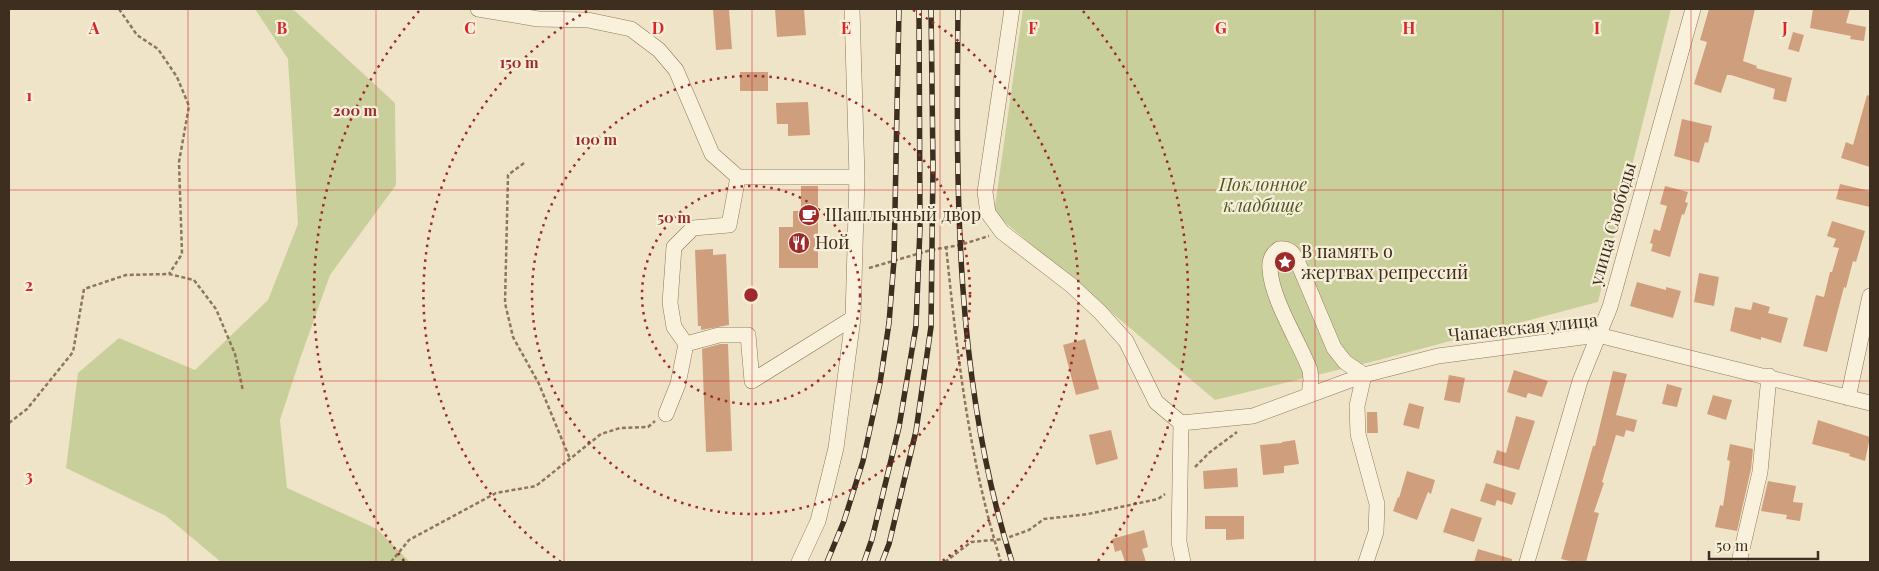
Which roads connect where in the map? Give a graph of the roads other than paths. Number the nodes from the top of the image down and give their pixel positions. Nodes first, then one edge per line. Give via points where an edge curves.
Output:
1 (478, 9) edge
2 (852, 9) edge
3 (1012, 9) edge
4 (1693, 9) edge
5 (738, 177) junction
6 (857, 177) junction
7 (1870, 296) edge
8 (853, 318) junction
9 (1598, 335) junction
10 (686, 344) junction
11 (1364, 375) junction
12 (1769, 376) junction
13 (1309, 395) junction
14 (1848, 398) junction
15 (1870, 403) edge
16 (666, 414) road end
17 (1181, 422) junction
18 (800, 562) edge
19 (1183, 562) edge
20 (1366, 562) edge
21 (1527, 562) edge
22 (1739, 562) edge

1 - 5 street via 538,19 588,20 631,29 659,50 676,70 712,154
2 - 6 street
3 - 17 street via 985,192 988,213 1002,232 1071,285 1100,312 1126,341 1156,402
4 - 9 street, улица Свободы via 1610,307
5 - 6 street
5 - 10 street via 729,225 693,228 674,247 670,303 674,326
6 - 8 street
7 - 14 street
8 - 10 street via 752,381 748,335 719,335
8 - 18 street via 836,448 818,521
9 - 11 street, Чапаевская улица via 1438,356
9 - 12 street, Чапаевская улица
9 - 21 street, улица Свободы via 1580,381
10 - 16 street via 678,384
11 - 13 street, Чапаевская улица
11 - 13 street via 1345,362 1334,348 1296,258 1292,252 1279,249 1270,262 1271,278 1310,370
11 - 20 street via 1357,406 1358,434 1377,504 1376,532
12 - 14 street, Чапаевская улица
12 - 22 street via 1760,472
13 - 17 street, Чапаевская улица via 1253,416
14 - 15 street, Чапаевская улица
17 - 19 street via 1178,542

